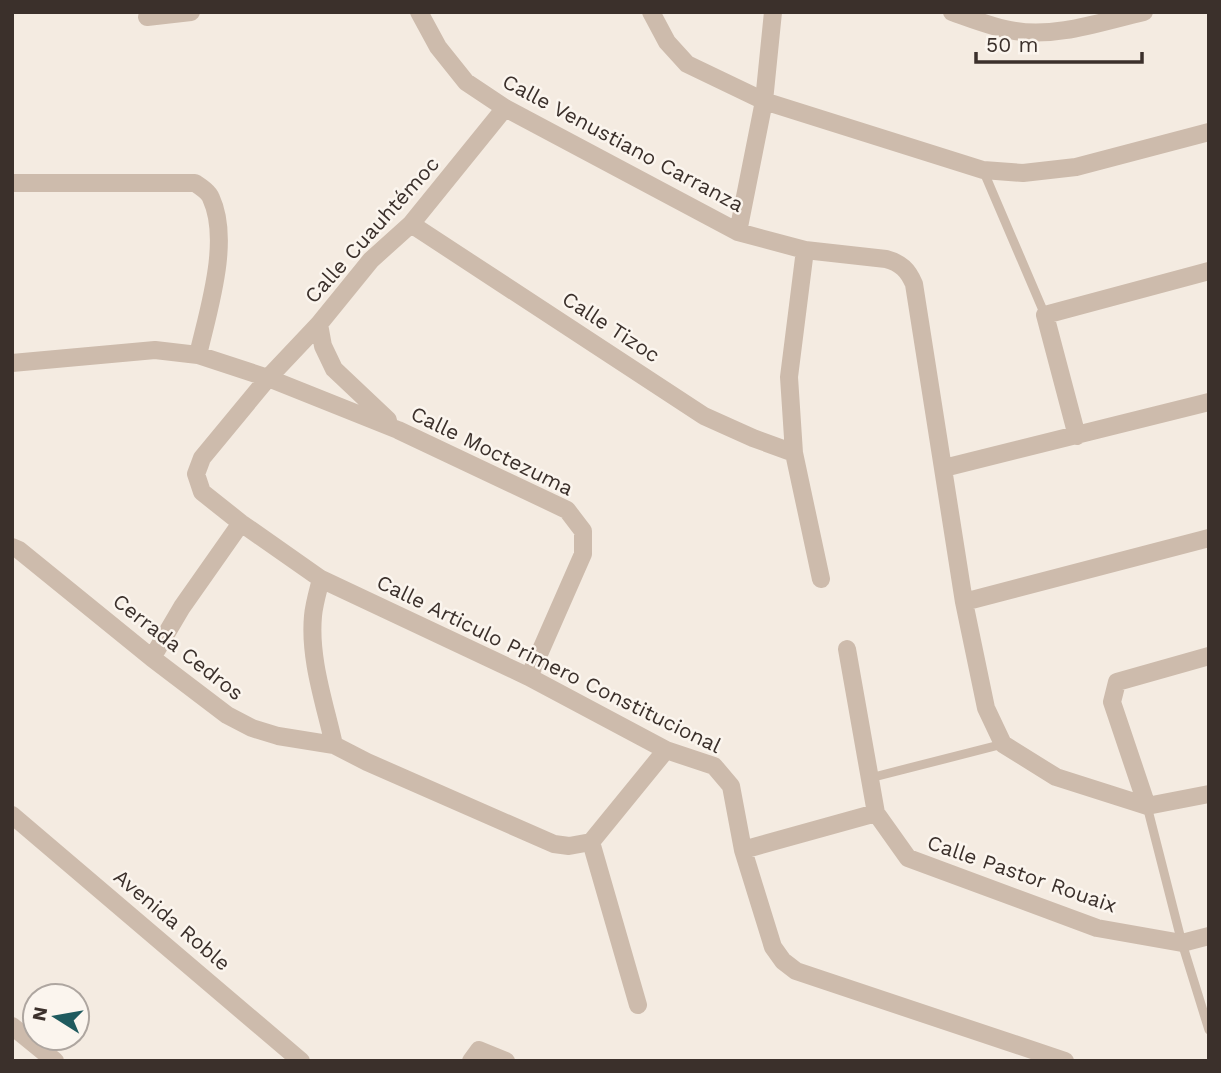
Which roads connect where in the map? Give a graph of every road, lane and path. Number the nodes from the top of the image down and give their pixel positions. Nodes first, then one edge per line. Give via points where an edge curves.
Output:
1 (191, 12) edge
2 (651, 12) edge
3 (773, 12) edge
4 (952, 12) edge
5 (1144, 12) edge
6 (147, 17) dead end
7 (423, 19) edge
8 (764, 101) junction
9 (505, 108) junction
10 (1209, 132) edge
11 (984, 170) junction
12 (12, 183) edge
13 (411, 224) junction
14 (738, 232) junction
15 (805, 250) junction
16 (1209, 271) edge
17 (1045, 314) junction
18 (319, 324) junction
19 (198, 355) junction
20 (12, 363) edge
21 (268, 378) junction
22 (1209, 402) edge
23 (398, 430) junction
24 (1077, 436) junction
25 (794, 453) junction
26 (944, 468) junction
27 (196, 474) joint
28 (241, 523) junction
29 (1209, 538) edge
30 (12, 547) edge
31 (321, 579) junction
32 (821, 579) dead end
33 (964, 602) junction
34 (848, 649) dead end
35 (1209, 656) edge
36 (152, 658) junction
37 (529, 677) junction
38 (1003, 744) junction
39 (334, 745) junction
40 (666, 750) junction
41 (870, 778) junction
42 (1209, 794) edge
43 (1147, 806) junction
44 (876, 813) junction
45 (12, 815) edge
46 (592, 842) junction
47 (743, 850) junction
48 (1209, 936) edge
49 (1182, 943) junction
50 (638, 1004) dead end
51 (12, 1026) edge
52 (1209, 1030) edge
53 (48, 1059) edge
54 (302, 1061) edge
55 (471, 1061) edge
56 (506, 1061) edge
57 (1065, 1061) edge

1 - 6 street
2 - 8 street via 667,42 687,64
3 - 8 street
4 - 5 street via 1032,33
7 - 9 street, Calle Venustiano Carranza via 466,82
8 - 11 street
8 - 14 street
9 - 13 street, Calle Cuauhtémoc
9 - 14 street, Calle Venustiano Carranza
10 - 11 street via 1076,167 1023,173
11 - 17 lane
12 - 19 street via 195,183 211,195 220,252
13 - 18 street, Calle Cuauhtémoc via 371,260
13 - 25 street, Calle Tizoc via 704,416
14 - 15 street, Calle Venustiano Carranza
15 - 25 street via 789,377
15 - 26 street, Calle Venustiano Carranza via 886,259 910,273
16 - 17 street
17 - 24 street
18 - 21 street, Calle Cuauhtémoc
18 - 23 street via 334,369
19 - 20 street, Calle Moctezuma via 155,350
19 - 21 street, Calle Moctezuma
21 - 23 street, Calle Moctezuma
21 - 27 street, Calle Cuauhtémoc via 202,458
22 - 24 street
23 - 37 street, Calle Moctezuma via 566,510 583,531 583,554
24 - 26 street
25 - 32 street
26 - 33 street, Calle Venustiano Carranza
27 - 28 street, Calle Articulo Primero Constitucional via 202,492
28 - 31 street, Calle Articulo Primero Constitucional
28 - 36 street
29 - 33 street
30 - 36 street, Cerrada Cedros
31 - 37 street, Calle Articulo Primero Constitucional
31 - 39 street via 313,616 314,642
33 - 38 street, Calle Venustiano Carranza via 986,708
34 - 41 street, Calle Pastor Rouaix
35 - 43 street via 1117,682 1112,702
36 - 39 street, Cerrada Cedros via 227,715 252,728
37 - 40 street, Calle Articulo Primero Constitucional
38 - 41 lane
38 - 43 street via 1056,777
39 - 46 street, Cerrada Cedros via 554,844
40 - 46 street
40 - 47 street, Calle Articulo Primero Constitucional via 714,766 731,786
41 - 44 street, Calle Pastor Rouaix
42 - 43 street
43 - 49 lane
44 - 47 street
44 - 49 street, Calle Pastor Rouaix via 908,858 1097,928
45 - 54 street, Avenida Roble
46 - 50 street
47 - 57 street, Calle Articulo Primero Constitucional via 773,947 796,971
48 - 49 street, Calle Pastor Rouaix
49 - 52 lane
51 - 53 street
55 - 56 street via 479,1050

